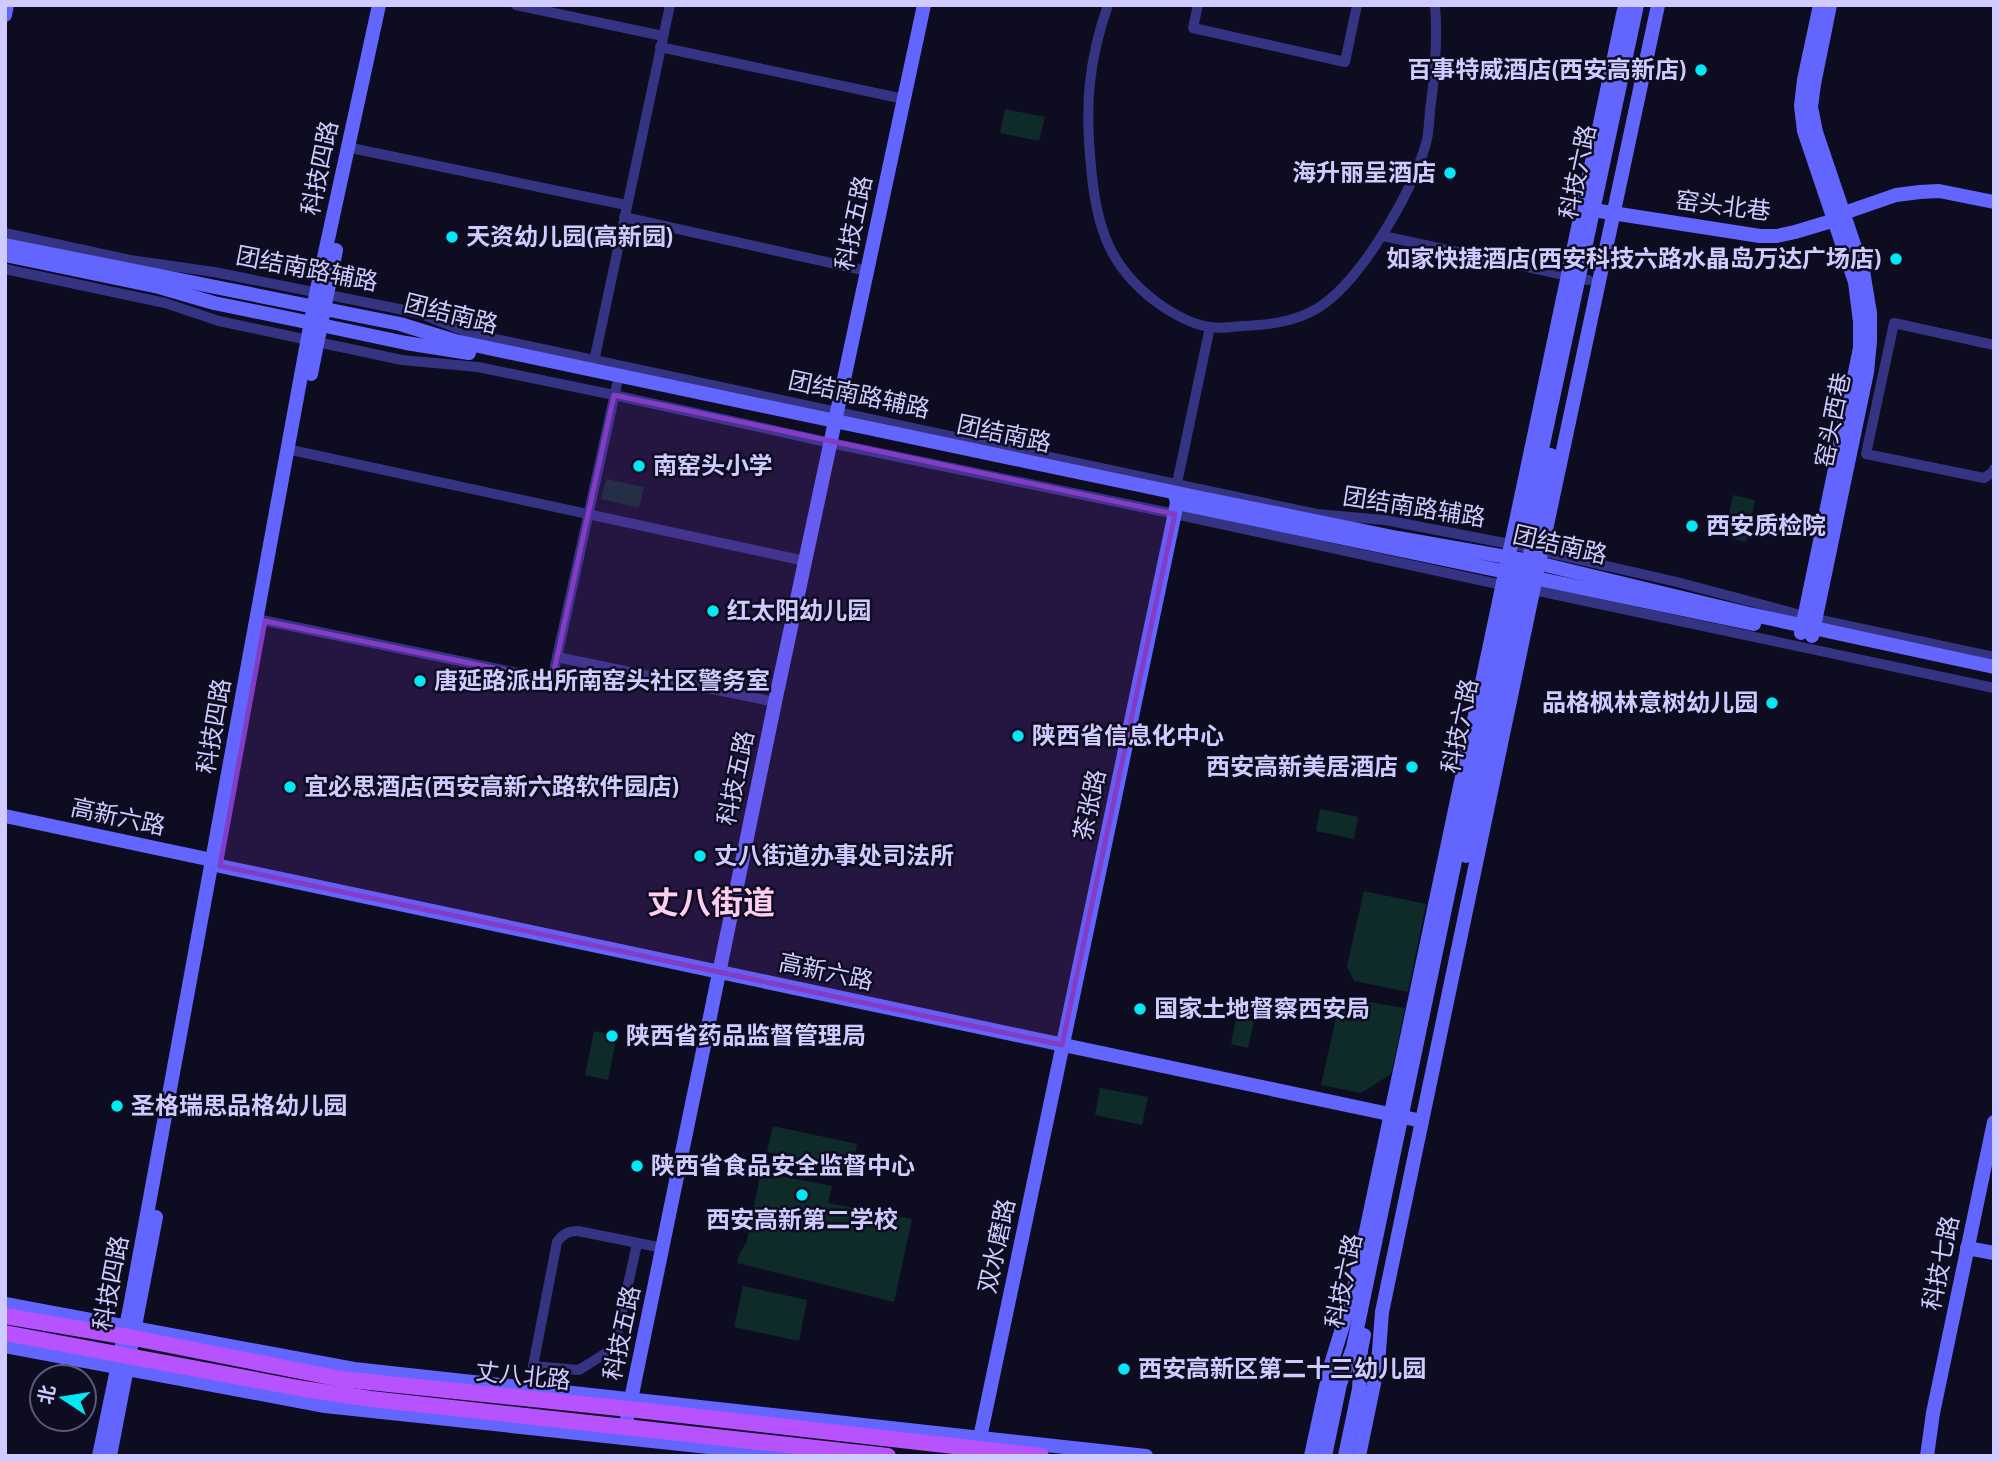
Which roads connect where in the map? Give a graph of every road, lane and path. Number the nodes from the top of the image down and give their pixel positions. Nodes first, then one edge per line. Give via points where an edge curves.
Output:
1 (7, 5) edge
2 (379, 5) edge
3 (388, 5) edge
4 (516, 5) edge
5 (670, 5) edge
6 (924, 5) edge
7 (1108, 5) edge
8 (1198, 5) edge
9 (1357, 5) edge
10 (1436, 5) edge
11 (1625, 5) edge
12 (1637, 5) edge
13 (1646, 5) edge
14 (1658, 5) edge
15 (1820, 5) edge
16 (1830, 5) edge
17 (5, 15) edge
18 (662, 42) junction
19 (904, 99) junction
20 (356, 149) junction
21 (1994, 202) edge
22 (626, 205) junction
23 (1603, 212) junction
24 (1839, 216) junction
25 (624, 217) junction
26 (5, 233) edge
27 (1383, 236) junction
28 (5, 245) edge
29 (5, 255) edge
30 (5, 269) edge
31 (867, 271) junction
32 (1578, 278) junction
33 (320, 301) junction
34 (316, 324) junction
35 (1210, 327) junction
36 (312, 342) junction
37 (1994, 345) edge
38 (593, 365) junction
39 (615, 390) junction
40 (834, 427) junction
41 (296, 450) junction
42 (1994, 469) edge
43 (1176, 498) junction
44 (588, 514) junction
45 (805, 561) junction
46 (1522, 568) junction
47 (261, 620) junction
48 (1808, 626) junction
49 (557, 657) junction
50 (1994, 657) edge
51 (1994, 667) edge
52 (1994, 677) edge
53 (1994, 688) edge
54 (775, 702) junction
55 (5, 816) edge
56 (5, 826) edge
57 (214, 865) junction
58 (720, 972) junction
59 (1062, 1045) junction
60 (1406, 1117) junction
61 (1994, 1122) edge
62 (1968, 1243) junction
63 (637, 1244) junction
64 (1994, 1244) edge
65 (663, 1248) junction
66 (1994, 1253) edge
67 (5, 1304) edge
68 (5, 1316) edge
69 (5, 1333) edge
70 (130, 1333) junction
71 (5, 1346) edge
72 (124, 1362) junction
73 (630, 1404) junction
74 (1933, 1413) junction
75 (624, 1432) junction
76 (979, 1448) edge
77 (99, 1456) edge
78 (110, 1456) edge
79 (792, 1456) edge
80 (888, 1456) edge
81 (1041, 1456) edge
82 (1146, 1456) edge
83 (1311, 1456) edge
84 (1325, 1456) edge
85 (1345, 1456) edge
86 (1359, 1456) edge
87 (1921, 1456) edge
88 (1927, 1456) edge

1 - 17 street
2 - 33 street, 科技四路
3 - 20 street, 科技四路
4 - 18 street
5 - 18 street
6 - 19 street, 科技五路
7 - 35 street via 1089,79 1088,132 1093,189 1104,236 1120,268 1145,294 1179,318
8 - 9 street via 1193,28 1345,62
10 - 27 street via 1436,70 1426,146
11 - 32 street
12 - 23 street, 科技六路
13 - 23 street, 科技六路
14 - 23 street
15 - 24 street via 1801,106 1804,131
16 - 24 street via 1811,107
18 - 19 street
18 - 22 street
19 - 31 street, 科技五路
20 - 22 street
20 - 33 street, 科技四路
21 - 24 street, 窑头北巷 via 1939,191 1920,192 1896,195
22 - 25 street
23 - 24 street, 窑头北巷 via 1760,236 1777,236
23 - 32 street, 科技六路
23 - 46 street
24 - 48 street, 窑头西巷 via 1855,282 1860,348
25 - 31 street
25 - 38 street
26 - 33 street, 团结南路辅路 via 130,260 214,272
27 - 32 street
27 - 35 street via 1338,292 1318,308 1280,323
28 - 33 street, 团结南路
29 - 34 street, 团结南路
30 - 36 street via 165,303 219,321
31 - 40 street, 科技五路
32 - 46 street, 科技六路
33 - 34 street, 科技四路
33 - 38 street, 团结南路 via 455,341
34 - 36 street, 科技四路
34 - 39 street, 团结南路 via 465,352
35 - 43 street
36 - 39 street via 402,360 478,367
36 - 41 street, 科技四路
36 - 47 street, 科技四路
37 - 42 street via 1894,323 1866,454 1984,478
38 - 40 street, 团结南路
39 - 40 street, 团结南路
39 - 44 street
40 - 43 street, 团结南路
40 - 43 street
40 - 45 street, 科技五路
41 - 44 street
41 - 47 street, 科技四路
43 - 46 street
43 - 46 street, 团结南路 via 1398,538
43 - 59 street, 茶张路
44 - 45 street
44 - 49 street
45 - 54 street, 科技五路
46 - 48 street, 团结南路
46 - 53 street
46 - 60 street, 科技六路
46 - 60 street
47 - 49 street via 552,680
47 - 57 street, 科技四路
48 - 50 street
48 - 51 street, 团结南路
48 - 52 street, 团结南路
49 - 54 street
54 - 58 street, 科技五路
55 - 57 street, 高新六路
56 - 57 street, 高新六路
57 - 58 street, 高新六路
57 - 70 street, 科技四路
58 - 59 street, 高新六路
58 - 65 street, 科技五路
59 - 60 street, 高新六路
59 - 76 street, 双水磨路
60 - 83 street via 1331,1364
60 - 84 street, 科技六路
60 - 85 street, 科技六路
60 - 86 street via 1378,1364
61 - 62 street, 科技七路
62 - 64 street
62 - 66 street
62 - 74 street, 科技七路
63 - 63 street via 578,1231 562,1235 533,1366 579,1370 614,1348
63 - 65 street
65 - 73 street, 科技五路
67 - 70 street
68 - 70 main road, 丈八北路
69 - 72 main road, 丈八北路
70 - 72 street, 科技四路
70 - 73 main road, 丈八北路 via 341,1379
71 - 72 street
72 - 75 main road, 丈八北路
72 - 77 street, 科技四路
72 - 78 street, 科技四路
73 - 75 street, 科技五路
73 - 76 main road, 丈八北路
74 - 87 street, 科技七路
74 - 88 street, 科技七路
75 - 79 street
75 - 80 main road, 丈八北路
76 - 81 main road, 丈八北路
76 - 82 street

